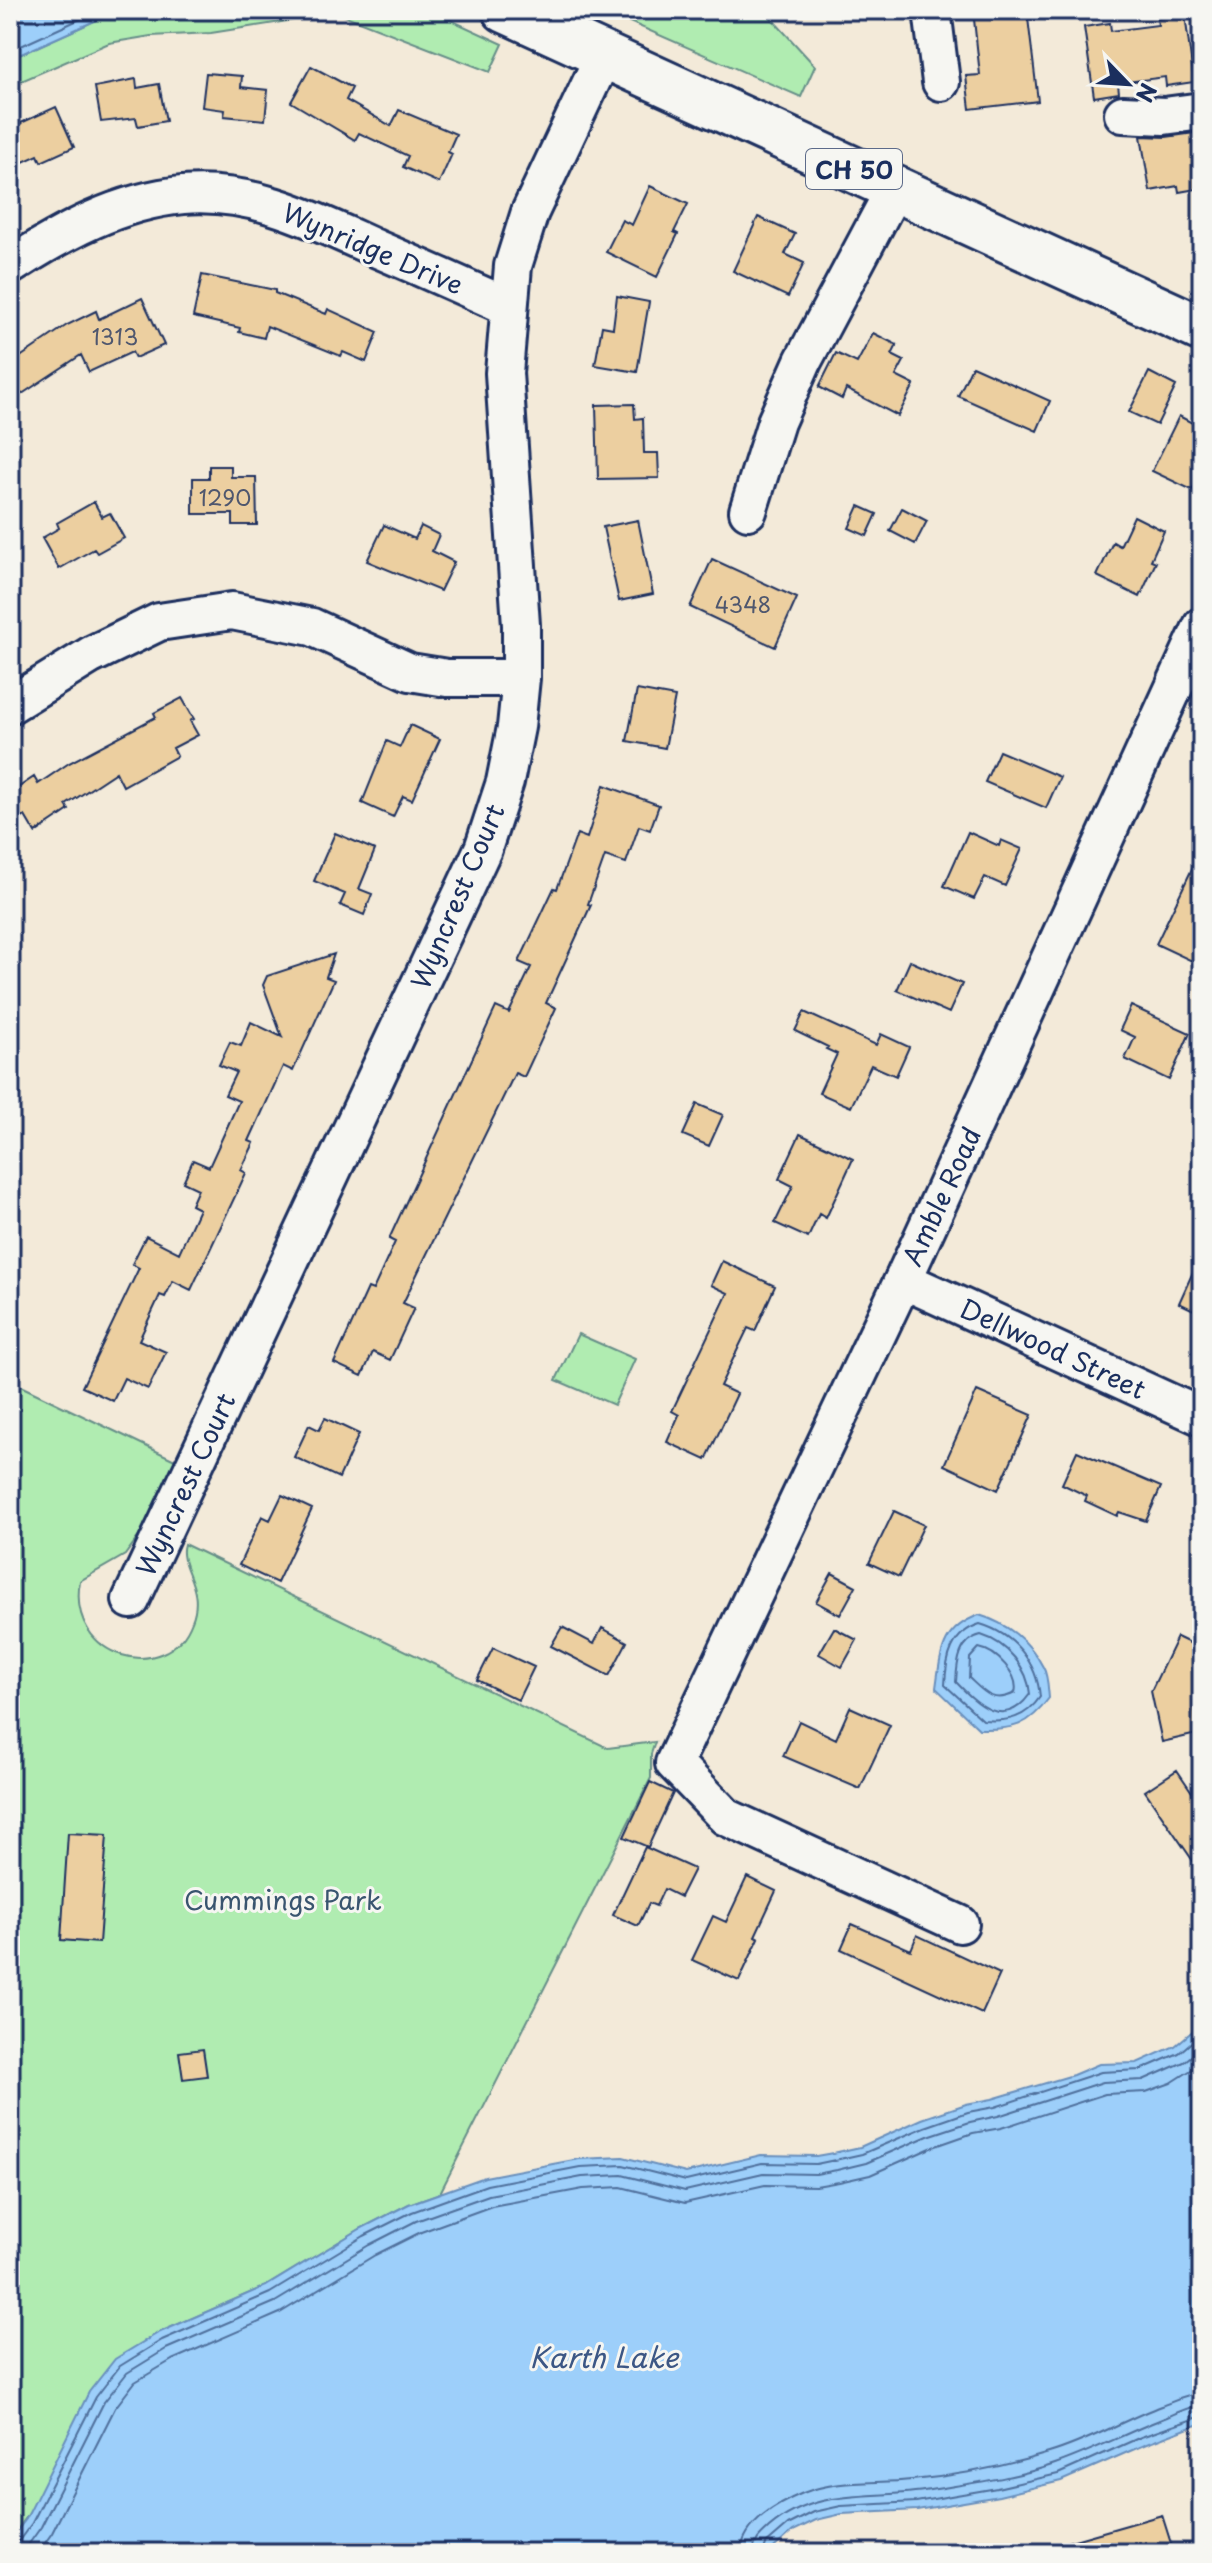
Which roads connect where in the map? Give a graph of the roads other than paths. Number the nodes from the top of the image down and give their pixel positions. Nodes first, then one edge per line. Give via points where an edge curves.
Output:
1 (505, 10) edge
2 (932, 10) edge
3 (604, 55) junction
4 (941, 82) dead end
5 (1202, 111) edge
6 (1123, 114) dead end
7 (895, 188) junction
8 (10, 266) edge
9 (509, 307) junction
10 (1202, 329) edge
11 (748, 511) dead end
12 (1202, 626) edge
13 (521, 678) junction
14 (10, 705) edge
15 (903, 1280) junction
16 (1202, 1417) edge
17 (131, 1600) dead end
18 (960, 1924) dead end

1 - 3 main road, CH 50
2 - 4 street
3 - 7 main road, CH 50
3 - 9 street, Wyncrest Court via 530,212 513,266
5 - 6 street
7 - 10 main road, CH 50
7 - 11 street via 803,361 776,422
8 - 9 street, Wynridge Drive via 102,215 183,195 230,196 315,220
9 - 13 street, Wyncrest Court via 504,373
12 - 15 street, Amble Road
13 - 14 street via 410,672 312,627 232,611 159,622 91,655
13 - 17 street, Wyncrest Court via 505,782 483,849
15 - 16 street, Dellwood Street
15 - 18 street, Amble Road via 674,1763 726,1817

